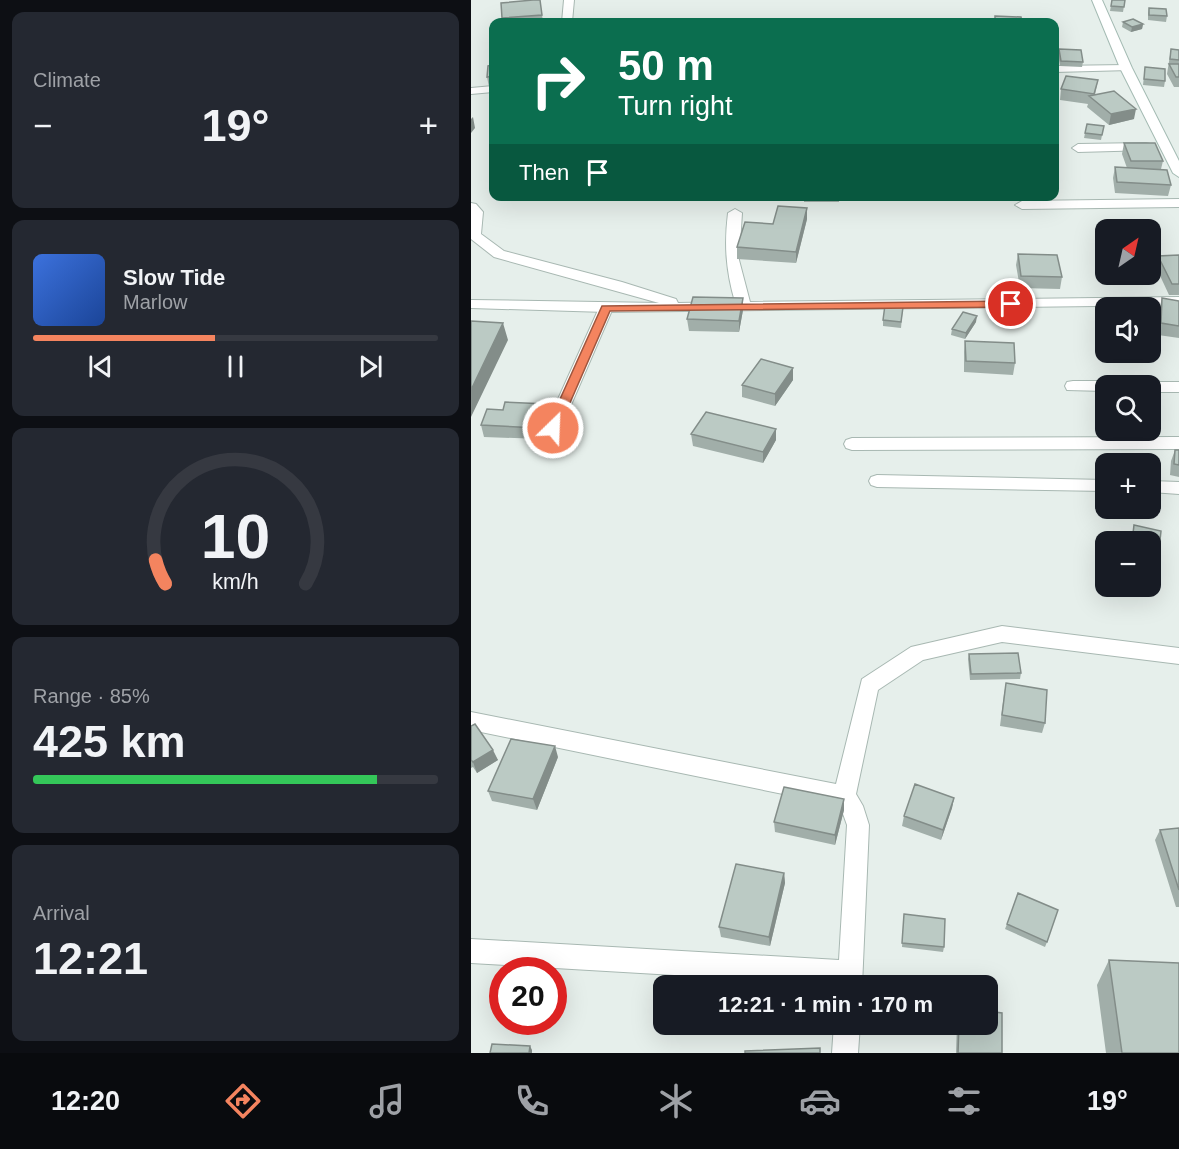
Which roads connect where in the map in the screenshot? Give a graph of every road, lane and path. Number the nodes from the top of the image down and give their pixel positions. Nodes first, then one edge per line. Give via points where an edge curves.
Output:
1 (569, 0) edge
2 (1097, 0) edge
3 (567, 18) edge
4 (1125, 68) junction
5 (1059, 69) edge
6 (489, 89) edge
7 (471, 91) edge
8 (1079, 148) dead end
9 (1171, 152) edge
10 (1179, 173) edge
11 (1179, 203) edge
12 (1022, 205) dead end
13 (471, 207) edge
14 (735, 213) dead end
15 (1179, 301) edge
16 (471, 304) edge
17 (687, 307) junction
18 (744, 307) junction
19 (606, 308) junction
20 (1073, 386) dead end
21 (1095, 386) edge
22 (1161, 387) edge
23 (1179, 387) edge
24 (553, 428) dead end
25 (1179, 443) edge
26 (852, 444) dead end
27 (877, 481) dead end
28 (1095, 486) edge
29 (1161, 487) edge
30 (1179, 488) edge
31 (1179, 656) edge
32 (471, 721) edge
33 (844, 796) junction
34 (471, 951) edge
35 (796, 975) edge
36 (850, 975) edge
37 (846, 1035) edge
38 (845, 1053) edge

1 - 3 street
2 - 4 street
4 - 5 street
4 - 9 street
6 - 7 lane
8 - 9 street
9 - 10 street
11 - 12 street
13 - 17 street via 476,212 474,235 499,254
14 - 18 street via 732,271
15 - 18 street
16 - 19 street
17 - 18 street
17 - 19 street
19 - 24 lane
20 - 21 street
22 - 23 street
25 - 26 street
27 - 28 lane
29 - 30 lane
31 - 33 street via 1002,634 918,653 869,685
32 - 33 street
33 - 36 street via 858,825
34 - 35 street
37 - 38 street

